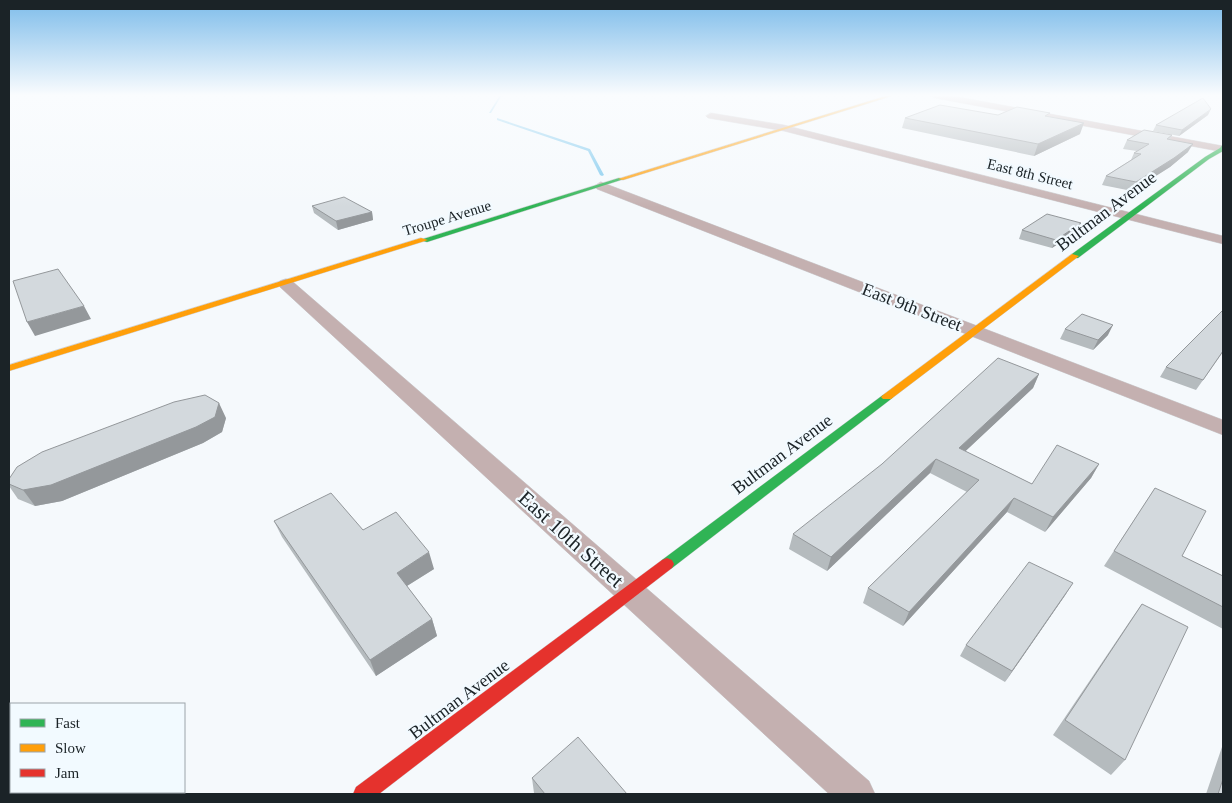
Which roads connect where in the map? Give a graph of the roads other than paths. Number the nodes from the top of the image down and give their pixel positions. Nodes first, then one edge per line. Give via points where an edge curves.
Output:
1 (770, 132) edge
2 (802, 132) edge
3 (1139, 132) edge
4 (1223, 148) edge
5 (601, 186) junction
6 (1129, 216) junction
7 (1223, 240) edge
8 (286, 284) junction
9 (974, 331) junction
10 (9, 368) edge
11 (1223, 428) edge
12 (630, 591) junction
13 (363, 794) edge
14 (856, 794) edge

1 - 5 street, Troupe Avenue
2 - 6 street, East 8th Street
3 - 4 street
4 - 6 street, Bultman Avenue
5 - 8 street, Troupe Avenue
5 - 9 street, East 9th Street
6 - 7 street, East 8th Street
6 - 9 street, Bultman Avenue
8 - 10 street, Troupe Avenue
8 - 12 street, East 10th Street
9 - 11 street, East 9th Street
9 - 12 street, Bultman Avenue
12 - 13 street, Bultman Avenue
12 - 14 street, East 10th Street

